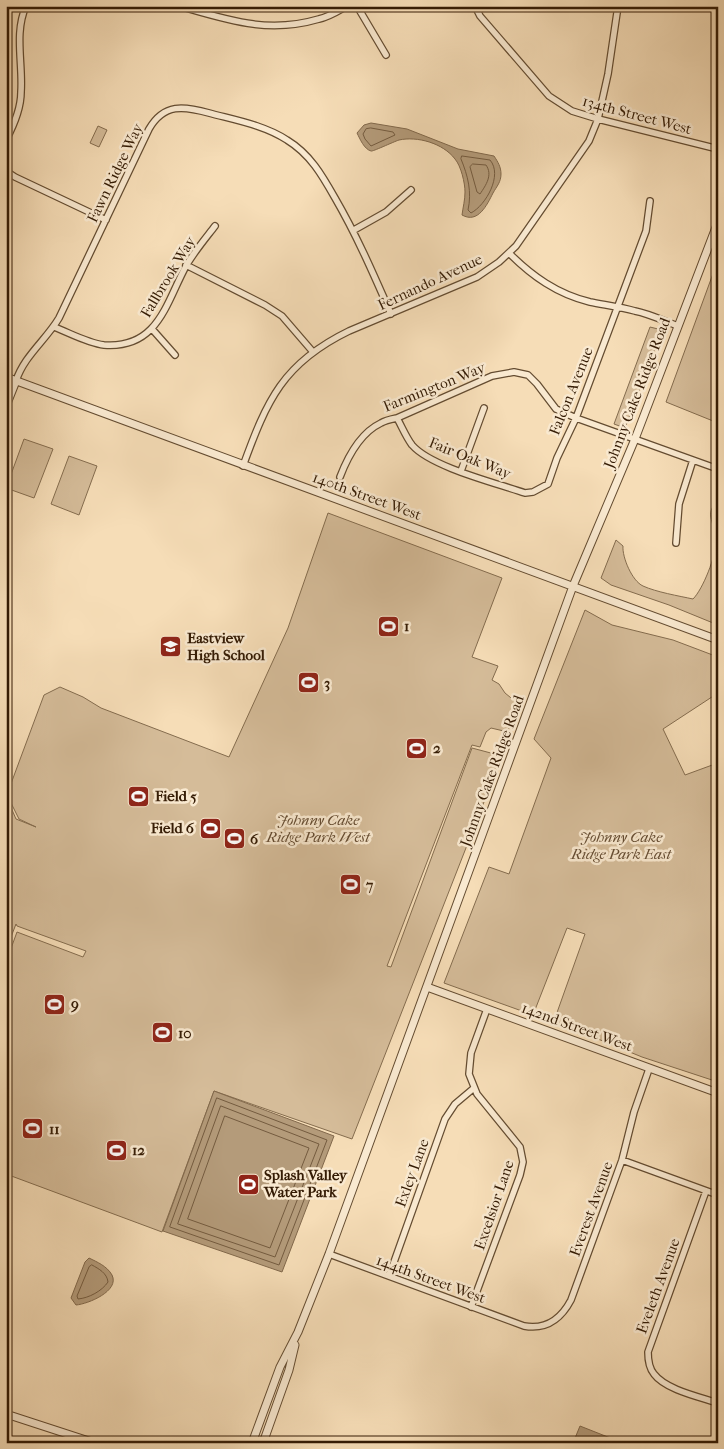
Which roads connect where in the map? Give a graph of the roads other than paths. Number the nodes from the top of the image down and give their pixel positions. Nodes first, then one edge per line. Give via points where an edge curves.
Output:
1 (26, 6) edge
2 (179, 6) edge
3 (347, 6) edge
4 (357, 6) edge
5 (475, 6) edge
6 (618, 6) edge
7 (200, 9) edge
8 (386, 56) dead end
9 (598, 119) junction
10 (6, 140) edge
11 (718, 149) edge
12 (6, 171) edge
13 (411, 190) dead end
14 (650, 201) dead end
15 (106, 220) junction
16 (718, 222) edge
17 (215, 226) dead end
18 (354, 230) junction
19 (509, 253) junction
20 (186, 265) junction
21 (618, 307) junction
22 (390, 314) junction
23 (678, 326) junction
24 (54, 327) junction
25 (152, 329) junction
26 (313, 352) junction
27 (175, 355) dead end
28 (6, 377) edge
29 (16, 381) junction
30 (6, 406) edge
31 (484, 408) dead end
32 (397, 418) junction
33 (576, 418) junction
34 (636, 439) junction
35 (693, 460) junction
36 (243, 466) junction
37 (718, 469) edge
38 (461, 471) junction
39 (340, 477) dead end
40 (548, 484) joint
41 (676, 543) dead end
42 (573, 586) junction
43 (718, 640) edge
44 (427, 987) junction
45 (488, 1009) junction
46 (649, 1069) junction
47 (474, 1088) junction
48 (718, 1093) edge
49 (622, 1160) junction
50 (706, 1191) junction
51 (718, 1195) edge
52 (329, 1254) junction
53 (389, 1276) junction
54 (471, 1307) junction
55 (524, 1326) joint
56 (298, 1332) junction
57 (718, 1404) edge
58 (6, 1414) edge
59 (95, 1443) edge
60 (252, 1443) edge
61 (263, 1443) edge

1 - 10 street via 19,32 21,100
2 - 7 street
3 - 7 street via 320,19 282,27 244,24
4 - 8 street
5 - 9 street, 134th Street West via 549,96 572,111
6 - 9 street, Fernando Avenue
9 - 11 street, 134th Street West
9 - 19 street, Fernando Avenue via 578,160
12 - 15 street
13 - 18 street via 386,212
14 - 21 street, Falcon Avenue via 646,231
15 - 18 street, Fawn Ridge Way via 153,123 167,111 187,108 267,129 295,144 317,168
15 - 24 street, Fawn Ridge Way
16 - 23 street, Johnny Cake Ridge Road
17 - 20 street, Fallbrook Way
18 - 22 street, Fawn Ridge Way
19 - 21 street via 531,274 556,289 588,301
19 - 22 street, Fernando Avenue via 477,277
20 - 25 street, Fallbrook Way via 164,312
20 - 26 street via 282,316
21 - 23 street
21 - 33 street, Falcon Avenue
22 - 26 street, Fernando Avenue
23 - 34 street, Johnny Cake Ridge Road
24 - 25 street, Fallbrook Way via 92,342 114,345 134,341
24 - 29 street, Fawn Ridge Way via 22,365
25 - 27 street
26 - 36 street, Fernando Avenue via 294,368 273,396
28 - 29 street, 140th Street West
29 - 30 street
29 - 36 street, 140th Street West
31 - 38 street
32 - 33 street, Farmington Way via 492,376 514,372 528,375 556,408
32 - 38 street, Fair Oak Way via 412,444 422,454
32 - 39 street, Farmington Way via 380,423 366,434 350,453
33 - 34 street, Farmington Way
33 - 40 street, Falcon Avenue
34 - 35 street, Farmington Way
34 - 42 street, Johnny Cake Ridge Road
35 - 37 street, Farmington Way
35 - 41 street via 679,504
36 - 42 street, 140th Street West
38 - 40 street, Fair Oak Way via 525,493
42 - 43 street, 140th Street West
42 - 44 street, Johnny Cake Ridge Road
44 - 45 street, 142nd Street West
44 - 52 street, Johnny Cake Ridge Road
45 - 46 street, 142nd Street West
45 - 47 street, Excelsior Lane via 470,1059 469,1074
46 - 48 street, 142nd Street West
46 - 49 street, Everest Avenue
47 - 53 street, Exley Lane via 455,1104 445,1118
47 - 54 street, Excelsior Lane via 516,1140 523,1162
49 - 50 street
49 - 55 street, Everest Avenue via 568,1305 550,1324 536,1328
50 - 51 street
50 - 57 street, Eveleth Avenue via 648,1352 654,1374 668,1385
52 - 53 street, 144th Street West
52 - 56 street, Johnny Cake Ridge Road
53 - 54 street, 144th Street West
54 - 55 street, 144th Street West
56 - 60 street, Johnny Cake Ridge Road via 280,1367
56 - 61 street, Johnny Cake Ridge Road via 289,1370
58 - 59 street

